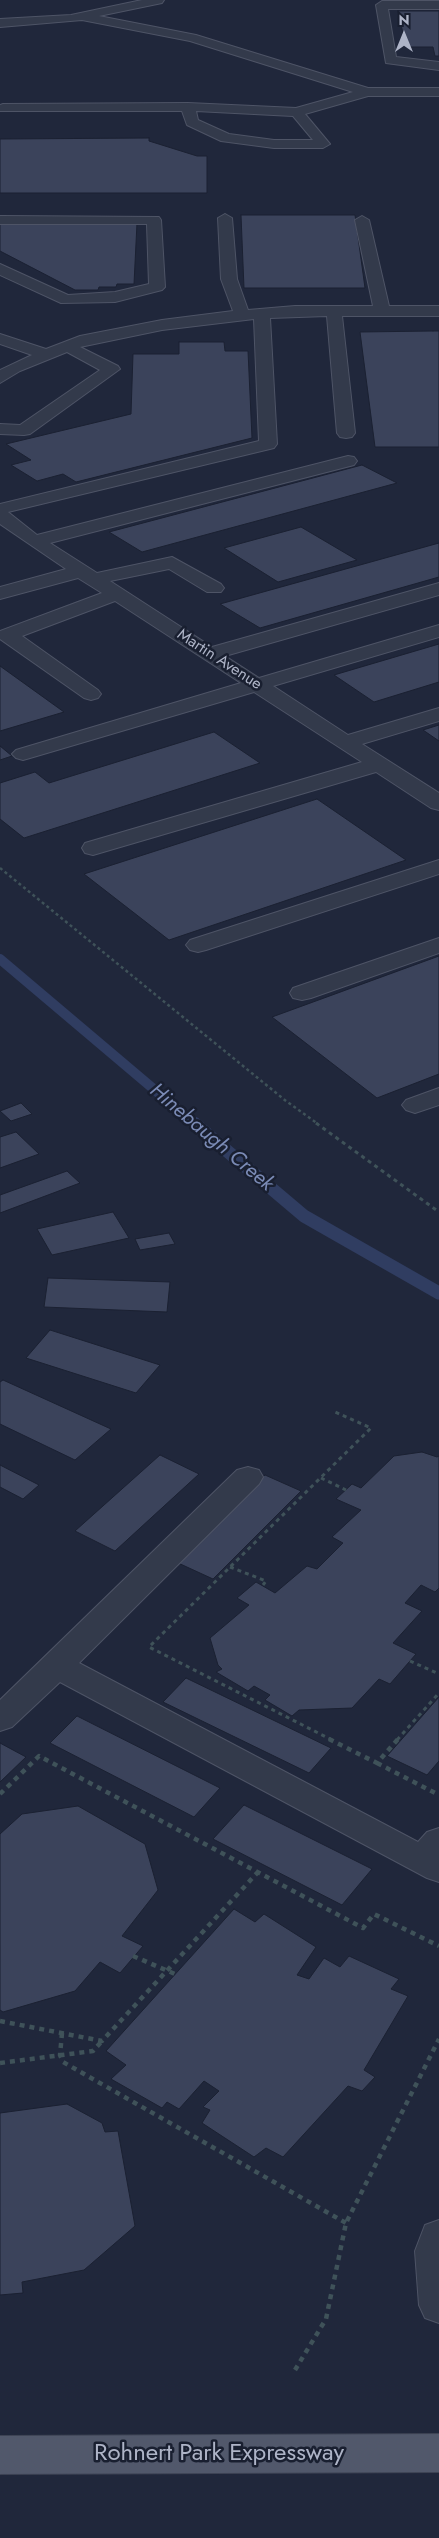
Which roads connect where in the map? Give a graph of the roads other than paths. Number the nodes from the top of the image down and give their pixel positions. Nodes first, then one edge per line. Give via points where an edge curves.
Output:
1 (158, 0) edge
2 (439, 5) edge
3 (84, 17) junction
4 (0, 23) edge
5 (439, 66) edge
6 (367, 92) junction
7 (439, 92) edge
8 (188, 106) junction
9 (3, 108) dead end
10 (297, 112) junction
11 (225, 218) dead end
12 (0, 220) edge
13 (362, 220) dead end
14 (0, 269) edge
15 (116, 297) junction
16 (334, 311) junction
17 (382, 311) junction
18 (439, 311) edge
19 (262, 313) junction
20 (242, 315) junction
21 (162, 325) junction
22 (0, 339) edge
23 (67, 346) junction
24 (45, 354) junction
25 (0, 378) edge
26 (0, 429) edge
27 (346, 433) dead end
28 (348, 461) dead end
29 (0, 509) edge
30 (0, 515) edge
31 (34, 541) junction
32 (88, 575) junction
33 (214, 588) dead end
34 (439, 589) edge
35 (0, 593) edge
36 (117, 594) junction
37 (439, 631) edge
38 (209, 654) junction
39 (256, 684) junction
40 (91, 694) dead end
41 (439, 714) edge
42 (345, 742) junction
43 (23, 754) dead end
44 (379, 764) junction
45 (439, 803) edge
46 (93, 848) dead end
47 (439, 867) edge
48 (198, 945) dead end
49 (439, 945) edge
50 (302, 993) dead end
51 (439, 1096) edge
52 (416, 1105) dead end
53 (248, 1477) dead end
54 (56, 1666) junction
55 (0, 1719) edge
56 (434, 1856) edge
57 (439, 2237) edge
58 (439, 2304) edge
59 (439, 2453) edge
60 (0, 2456) edge

1 - 3 street
2 - 5 street via 382,5 390,60
3 - 4 street
3 - 6 street via 192,38
6 - 7 street
6 - 10 street
8 - 9 street
8 - 10 street
8 - 10 street via 192,122 226,138 274,144 323,144
11 - 20 street via 229,279
12 - 15 street via 154,220 157,287
13 - 17 street
14 - 15 street via 66,300
15 - 21 street
16 - 17 street
16 - 19 street
16 - 27 street
17 - 18 street
19 - 20 street
19 - 29 street via 268,444
20 - 21 street
21 - 23 street via 117,332
22 - 24 street
23 - 24 street
23 - 26 street via 112,369 24,430
24 - 25 street
28 - 31 street
30 - 31 street, Martin Avenue
31 - 32 street, Martin Avenue
32 - 33 street via 172,562
32 - 35 street
32 - 36 street, Martin Avenue
34 - 38 street
36 - 38 street, Martin Avenue
36 - 40 street via 7,635
37 - 39 street
38 - 39 street, Martin Avenue
39 - 42 street, Martin Avenue
39 - 43 street
41 - 42 street
42 - 44 street, Martin Avenue
44 - 45 street, Martin Avenue
44 - 46 street
47 - 48 street
49 - 50 street
51 - 52 street
53 - 54 street
54 - 55 street
54 - 56 street
57 - 58 street via 435,2251
59 - 60 main road, Rohnert Park Expressway

